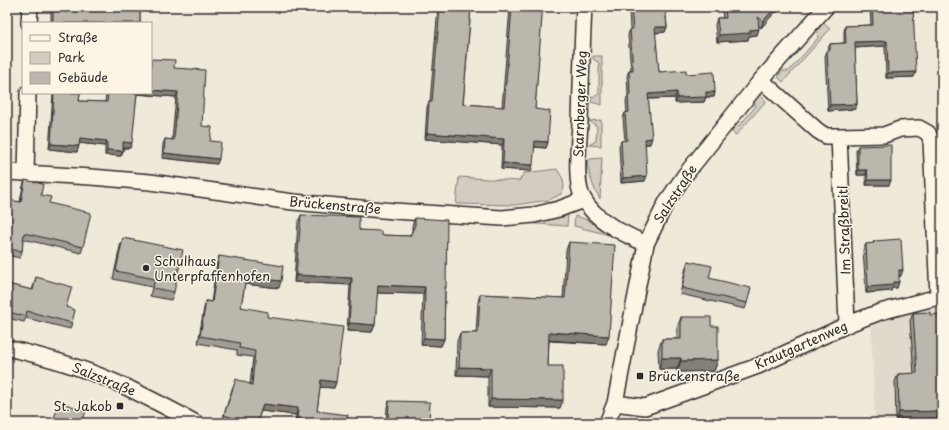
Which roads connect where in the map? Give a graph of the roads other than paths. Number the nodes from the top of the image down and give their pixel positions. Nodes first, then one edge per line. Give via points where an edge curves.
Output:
1 (30, 7) edge
2 (584, 7) edge
3 (826, 7) edge
4 (29, 22) edge
5 (761, 80) junction
6 (28, 94) edge
7 (839, 136) junction
8 (7, 172) edge
9 (26, 173) junction
10 (583, 200) junction
11 (646, 244) junction
12 (940, 296) edge
13 (847, 324) junction
14 (7, 348) edge
15 (615, 403) junction
16 (196, 423) edge
17 (608, 423) edge

1 - 4 street
2 - 10 street, Starnberger Weg via 578,156 579,190
3 - 5 street, Salzstraße
5 - 7 street via 818,131 826,136
5 - 11 street, Salzstraße via 685,175 667,201
6 - 9 street
7 - 12 street via 884,135 900,129 919,128 928,132 931,140
7 - 13 street, Im Straßbreitl
8 - 9 street, Brückenstraße
9 - 10 street, Brückenstraße via 150,182 293,202 502,218 534,215
10 - 11 street via 600,219 624,235
11 - 15 street, Salzstraße
12 - 13 street, Krautgartenweg
13 - 15 street, Krautgartenweg via 758,366 645,407
14 - 16 street, Salzstraße via 32,353 83,370 127,388
15 - 17 street, Salzstraße

